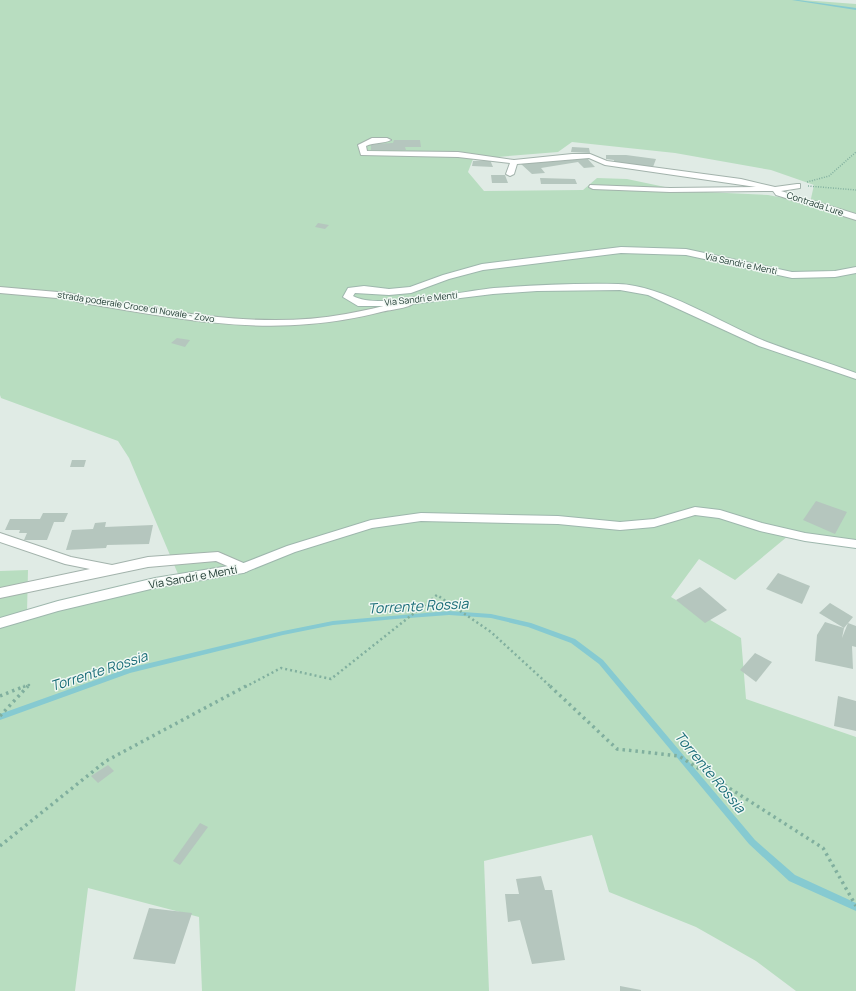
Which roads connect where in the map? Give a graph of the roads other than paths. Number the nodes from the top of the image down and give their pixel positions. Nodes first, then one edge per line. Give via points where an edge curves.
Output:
1 (387, 140) dead end
2 (514, 162) junction
3 (510, 174) dead end
4 (797, 186) road end
5 (593, 187) dead end
6 (775, 189) junction
7 (856, 217) edge
8 (856, 270) edge
9 (0, 290) edge
10 (413, 300) junction
11 (856, 376) edge
12 (0, 537) edge
13 (856, 544) edge
14 (243, 568) junction
15 (114, 569) junction
16 (0, 593) edge
17 (0, 623) edge

1 - 2 main road via 372,140 362,145 364,152 450,154
2 - 3 main road
2 - 6 main road via 590,156 605,163 741,181
4 - 6 main road
5 - 6 main road via 670,190
6 - 7 main road, Contrada Lure via 779,193
8 - 10 main road, Via Sandri e Menti via 834,274 792,275 686,252 621,250 482,267 411,290 351,290 348,296 358,303 395,303
9 - 10 main road, strada poderale Croce di Novale - Zovo via 69,296 211,320 337,319 367,314 407,304
10 - 11 main road, Via Sandri e Menti via 537,288 620,287 651,293 763,344
12 - 15 main road via 70,561
13 - 14 main road, Via Sandri e Menti via 805,537 760,527 720,514 695,511 654,523 620,526 558,520 421,517 371,524 291,549
14 - 15 main road via 218,556 148,562
14 - 17 main road, Via Sandri e Menti via 155,583
15 - 16 main road

